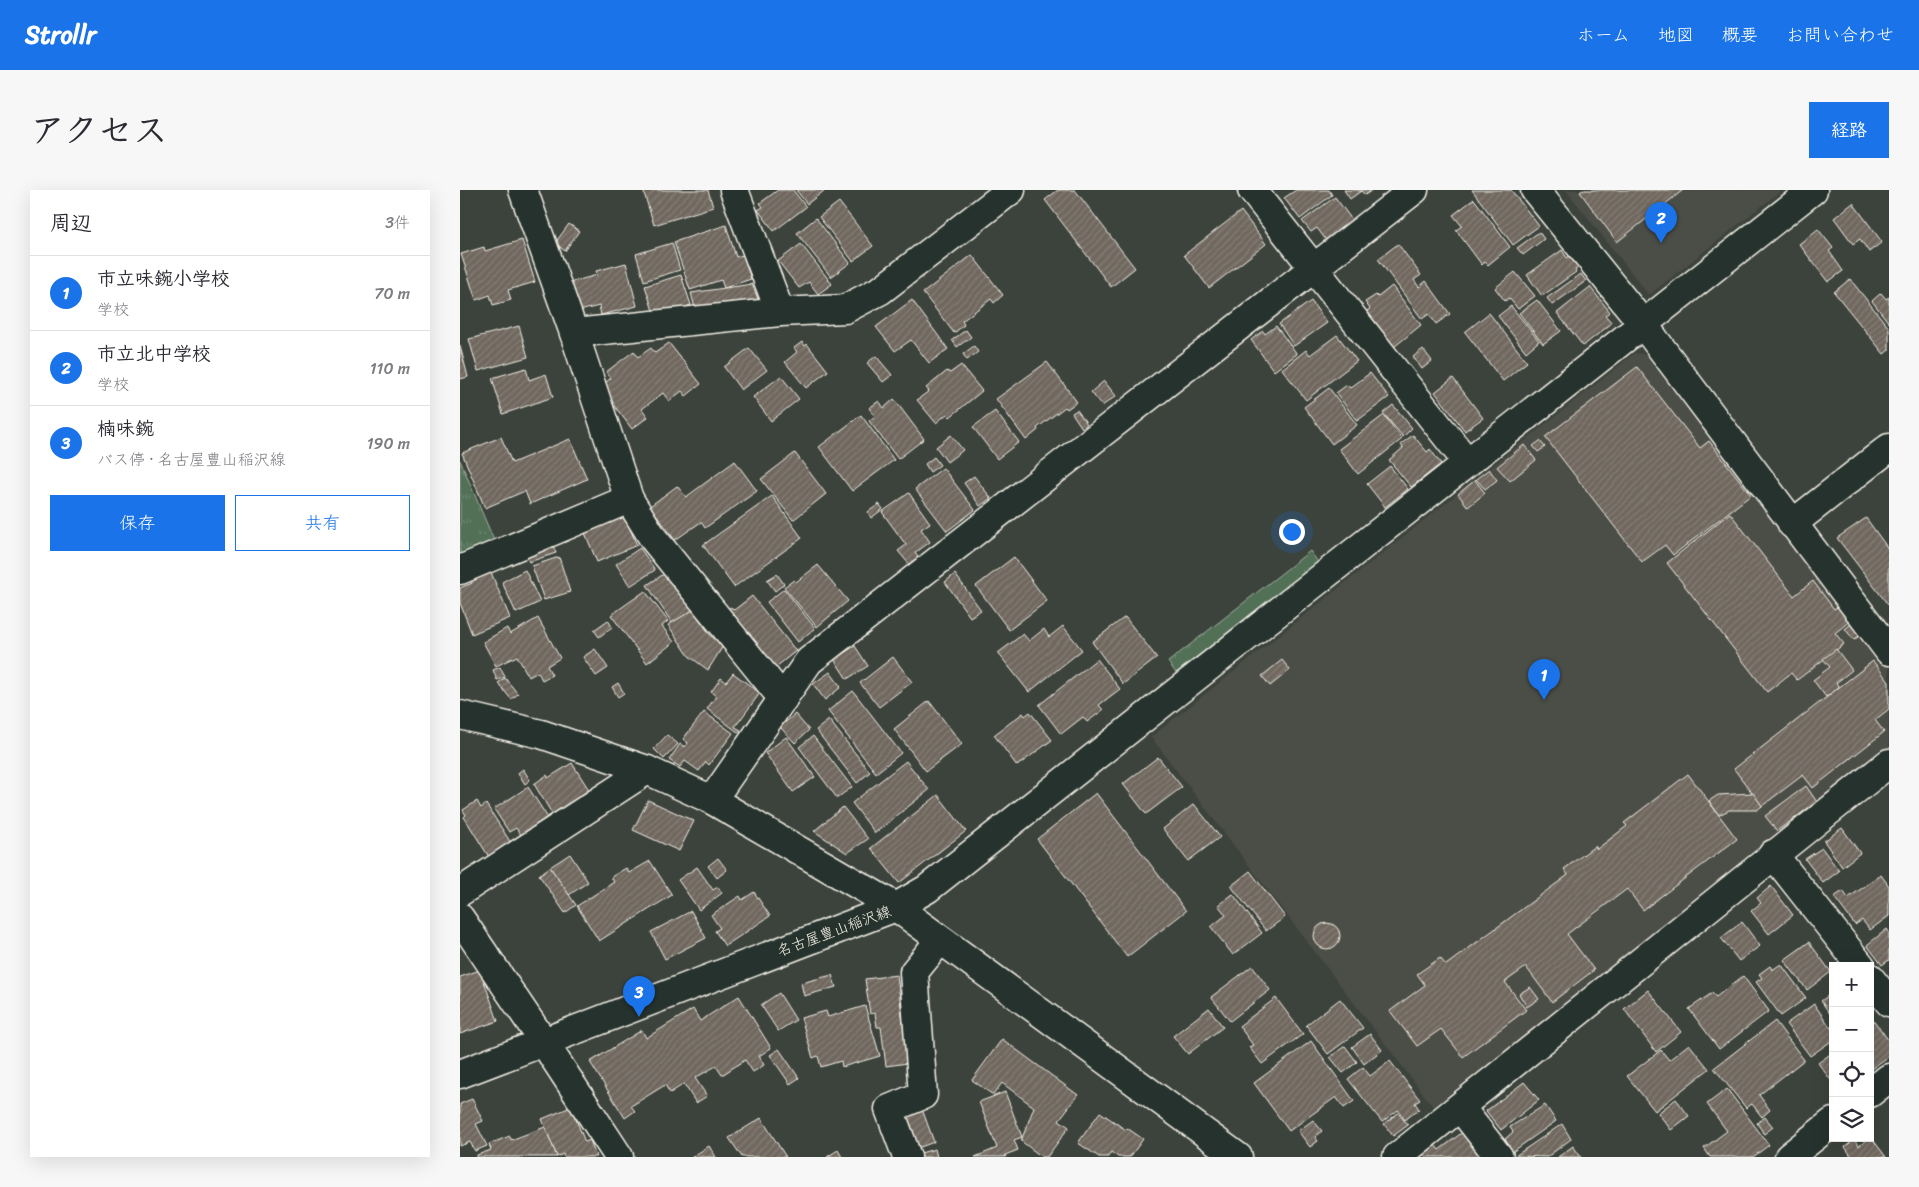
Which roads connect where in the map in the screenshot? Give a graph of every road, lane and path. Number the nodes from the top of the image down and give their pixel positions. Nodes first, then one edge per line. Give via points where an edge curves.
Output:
1 (523, 190) edge
2 (734, 190) edge
3 (1011, 190) edge
4 (1252, 190) edge
5 (1414, 190) edge
6 (1535, 190) edge
7 (1813, 190) edge
8 (1313, 268) junction
9 (780, 312) junction
10 (1643, 324) junction
11 (574, 333) junction
12 (1889, 448) edge
13 (1468, 462) junction
14 (629, 499) junction
15 (1792, 524) junction
16 (460, 570) edge
17 (1889, 651) edge
18 (782, 699) junction
19 (460, 715) edge
20 (1889, 763) edge
21 (647, 770) junction
22 (712, 800) junction
23 (1773, 854) junction
24 (460, 892) edge
25 (896, 907) junction
26 (460, 918) edge
27 (940, 940) junction
28 (1857, 962) edge
29 (1874, 983) edge
30 (1889, 1002) edge
31 (543, 1041) junction
32 (460, 1074) edge
33 (1889, 1078) edge
34 (1874, 1090) edge
35 (1460, 1107) junction
36 (1829, 1125) edge
37 (619, 1157) edge
38 (907, 1157) edge
39 (1238, 1157) edge
40 (1397, 1157) edge
41 (1500, 1157) edge
42 (1789, 1157) edge

1 - 11 street
2 - 9 street
3 - 9 street via 881,290 845,308
4 - 8 street
5 - 8 street
6 - 10 street
7 - 10 street
8 - 13 street
8 - 18 street via 810,661
9 - 11 street
10 - 13 street
10 - 15 street
11 - 14 street
12 - 15 street
13 - 25 street via 928,889
14 - 16 street
14 - 18 street via 653,538
15 - 17 street
18 - 22 street
19 - 21 street via 541,734
20 - 23 street
21 - 22 street
21 - 24 street
22 - 25 street
23 - 28 street
23 - 35 street
25 - 27 street, 名古屋豊山稲沢線
25 - 31 street, 名古屋豊山稲沢線
26 - 31 street
27 - 38 street via 914,972 923,1095 889,1109
27 - 39 street, 名古屋豊山稲沢線
29 - 30 street
31 - 32 street, 名古屋豊山稲沢線
31 - 37 street
33 - 34 street
35 - 40 street
35 - 41 street
36 - 42 street

